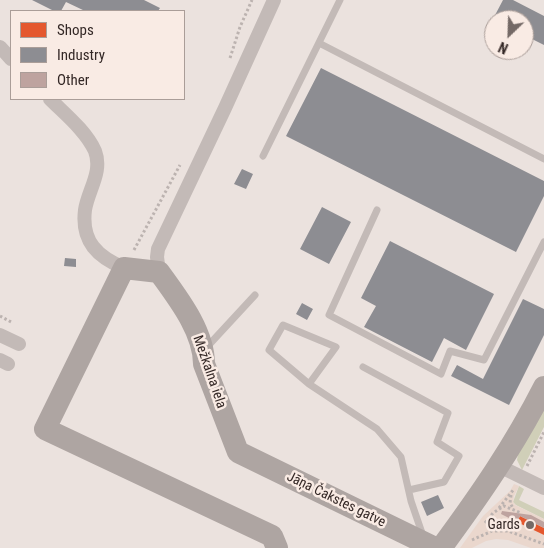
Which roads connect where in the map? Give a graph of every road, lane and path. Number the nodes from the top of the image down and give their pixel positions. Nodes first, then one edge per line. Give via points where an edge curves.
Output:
1 (252, 0) edge
2 (274, 0) edge
3 (340, 0) edge
4 (319, 43) junction
5 (0, 47) edge
6 (10, 58) edge
7 (228, 64) dead end
8 (51, 100) edge
9 (263, 156) dead end
10 (544, 159) edge
11 (181, 163) dead end
12 (376, 210) dead end
13 (544, 242) edge
14 (124, 268) junction
15 (159, 272) junction
16 (255, 295) dead end
17 (0, 335) edge
18 (19, 344) dead end
19 (204, 350) junction
20 (363, 367) dead end
21 (309, 384) junction
22 (544, 387) edge
23 (544, 432) edge
24 (238, 452) joint
25 (500, 466) junction
26 (524, 471) dead end
27 (516, 485) dead end
28 (543, 485) edge
29 (409, 490) junction
30 (512, 492) junction
31 (499, 508) junction
32 (514, 510) junction
33 (521, 513) dead end
34 (482, 527) dead end
35 (476, 534) dead end
36 (274, 542) edge
37 (544, 544) edge
38 (427, 548) edge
39 (435, 548) edge
40 (441, 548) edge

1 - 7 path
2 - 15 street via 158,249
3 - 4 lane
4 - 9 lane
4 - 10 lane
5 - 6 street
8 - 14 street via 85,135 95,151 98,166 85,210 85,230 93,248 107,261
11 - 14 path
12 - 13 lane via 329,315 441,374 450,351 484,360
14 - 15 highway
14 - 36 highway via 45,429
15 - 19 highway, Mežkalna iela via 184,308
16 - 19 lane
17 - 18 street
19 - 24 highway, Mežkalna iela via 204,364
20 - 29 lane via 448,413 437,442 459,456 444,482
21 - 21 lane via 336,346 283,325 269,350
21 - 29 lane via 377,429 401,457
22 - 25 highway
23 - 26 path
24 - 39 highway, Jāņa Čakstes gatve
25 - 28 street
25 - 40 highway
27 - 30 path
29 - 38 lane
30 - 31 path
30 - 32 path via 510,503
31 - 32 path via 504,506
31 - 34 path
32 - 33 path
35 - 37 path via 471,540 492,530 508,531

